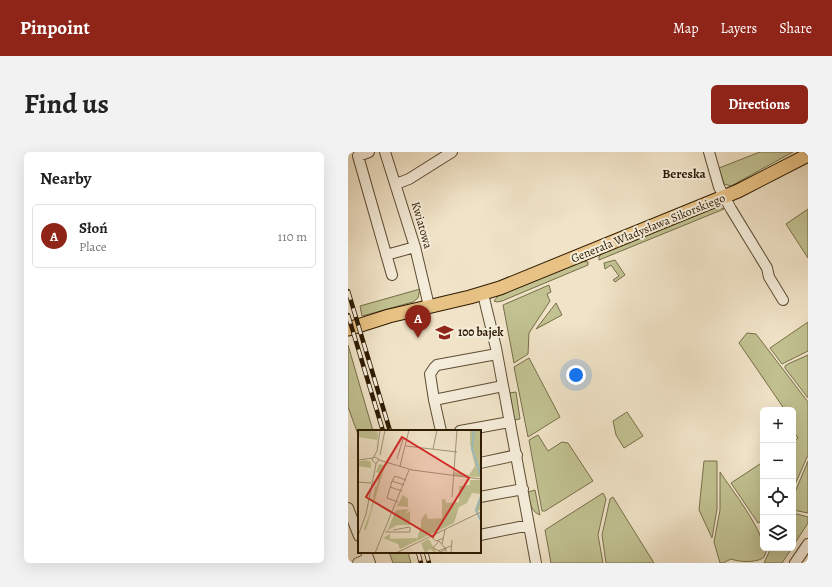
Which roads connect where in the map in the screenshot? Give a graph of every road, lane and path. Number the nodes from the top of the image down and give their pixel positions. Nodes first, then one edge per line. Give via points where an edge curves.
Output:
1 (369, 152) edge
2 (385, 152) edge
3 (452, 152) edge
4 (709, 152) edge
5 (808, 154) edge
6 (396, 184) junction
7 (724, 197) junction
8 (415, 247) junction
9 (386, 255) junction
10 (392, 275) dead end
11 (483, 294) junction
12 (783, 300) dead end
13 (429, 306) junction
14 (348, 329) edge
15 (497, 354) junction
16 (503, 386) junction
17 (434, 400) junction
18 (510, 422) junction
19 (441, 430) edge
20 (466, 430) edge
21 (516, 455) junction
22 (481, 463) edge
23 (523, 489) junction
24 (481, 497) edge
25 (348, 508) edge
26 (529, 526) junction
27 (358, 533) edge
28 (481, 535) edge
29 (808, 544) edge
30 (368, 558) edge
31 (358, 563) edge
32 (536, 563) edge
33 (795, 563) edge

1 - 9 street via 358,156
2 - 6 street, Kwiatowa
3 - 6 street via 409,179
4 - 7 street
5 - 7 main road, Generała Władysława Sikorskiego
6 - 8 street, Kwiatowa
7 - 11 main road, Generała Władysława Sikorskiego
7 - 12 street via 767,268 769,277
8 - 9 street
8 - 13 street, Kwiatowa
9 - 10 street
11 - 13 main road, Generała Władysława Sikorskiego
11 - 15 street
13 - 14 main road, Generała Władysława Sikorskiego
15 - 16 street
15 - 17 street via 437,365 430,374
16 - 17 street
16 - 18 street
17 - 19 street
18 - 20 street
18 - 21 street
21 - 22 street
21 - 23 street
23 - 24 street
23 - 26 street
25 - 27 street
26 - 28 street
26 - 32 street
29 - 33 street
30 - 31 street

